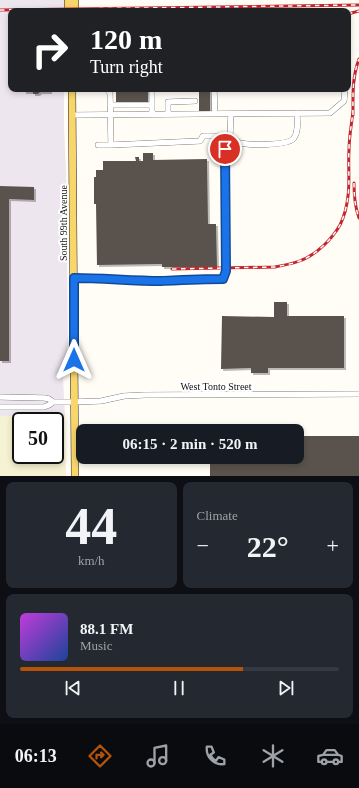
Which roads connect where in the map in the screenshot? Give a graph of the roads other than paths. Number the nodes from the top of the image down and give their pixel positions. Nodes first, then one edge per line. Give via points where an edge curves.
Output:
1 (72, 92) edge
2 (109, 92) edge
3 (152, 92) edge
4 (214, 92) edge
5 (345, 92) edge
6 (196, 101) dead end
7 (110, 105) junction
8 (152, 105) junction
9 (296, 113) junction
10 (152, 114) junction
11 (168, 114) junction
12 (215, 114) junction
13 (231, 114) junction
14 (73, 115) junction
15 (111, 115) junction
16 (230, 136) junction
17 (98, 145) dead end
18 (111, 145) junction
19 (74, 278) junction
20 (359, 394) edge
21 (0, 398) edge
22 (53, 402) junction
23 (74, 402) junction
24 (0, 407) edge
25 (75, 476) edge

1 - 14 main road, South 99th Avenue
2 - 7 street
3 - 8 street
4 - 12 street
5 - 9 street via 344,101 330,113
6 - 11 street via 168,102
7 - 8 street
7 - 15 street
8 - 10 street
9 - 13 street
9 - 16 street via 297,131 292,140 277,144 238,143
10 - 11 street
10 - 15 street
11 - 12 street
12 - 13 street
13 - 16 street
14 - 15 street
14 - 19 main road, South 99th Avenue
15 - 18 street
16 - 18 street via 203,136 200,141
16 - 19 street via 225,149 226,271 223,279 161,281
17 - 18 street
19 - 23 main road, South 99th Avenue
20 - 23 street, West Tonto Street via 144,395
21 - 22 street via 44,398
22 - 23 street, West Tonto Street
22 - 24 street via 44,407
23 - 25 main road, South 99th Avenue

